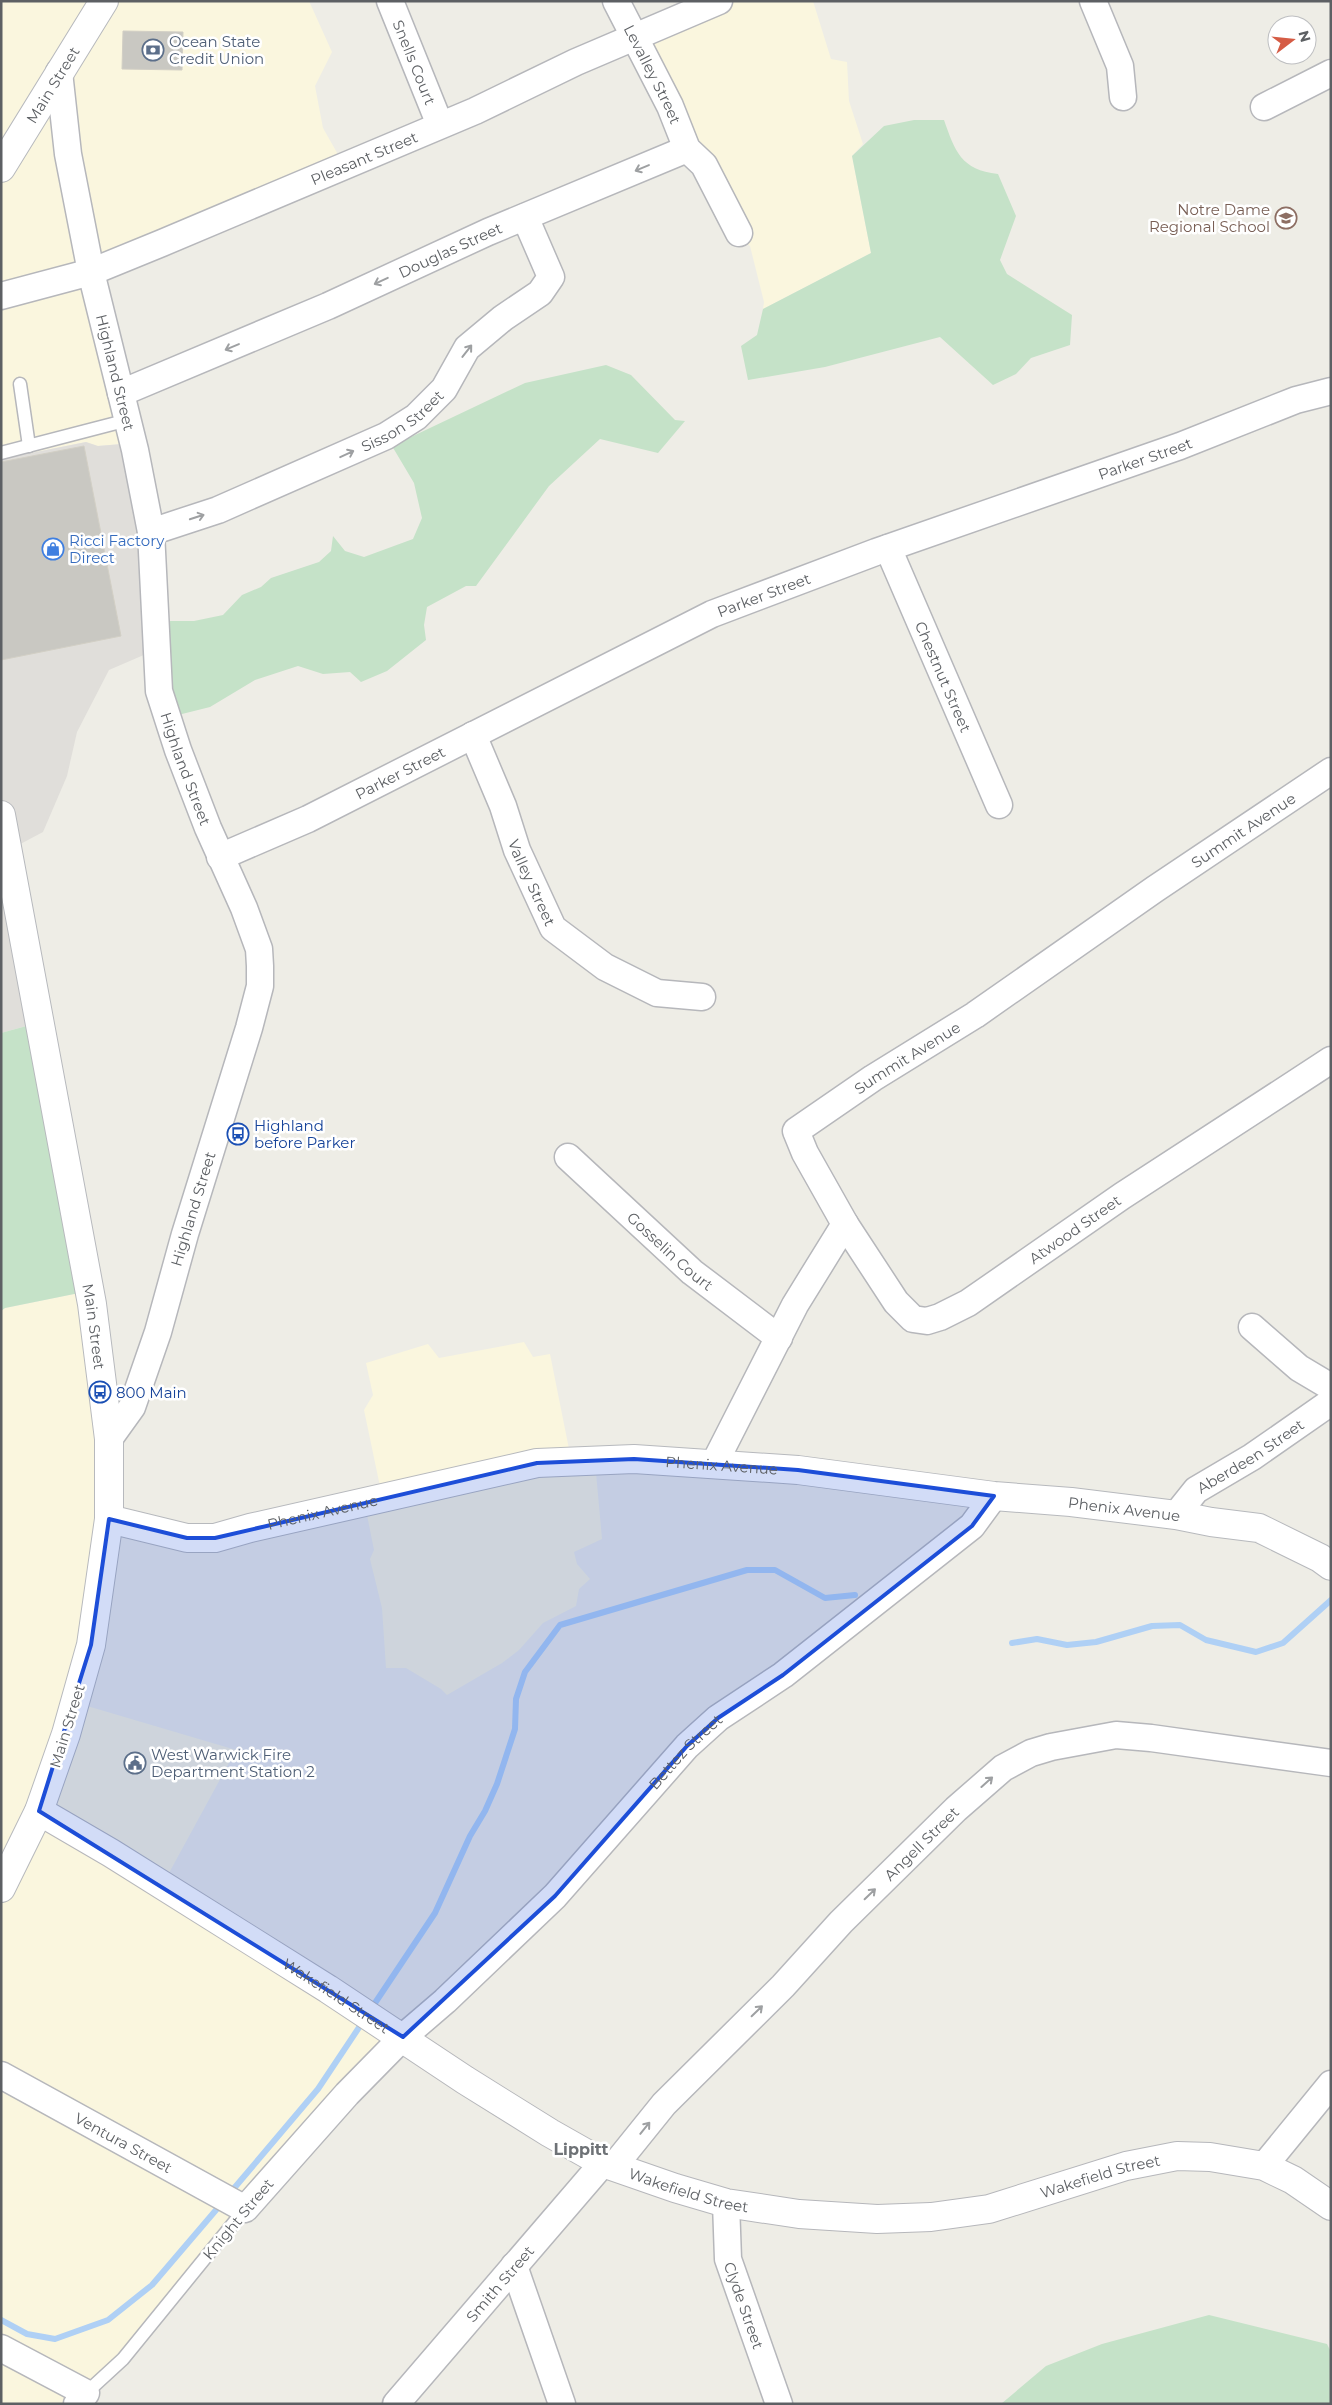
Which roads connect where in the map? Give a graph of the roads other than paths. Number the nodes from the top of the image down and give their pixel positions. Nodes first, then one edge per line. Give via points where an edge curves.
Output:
1 (390, 1) edge
2 (616, 1) edge
3 (719, 1) edge
4 (1093, 1) edge
5 (96, 4) edge
6 (635, 39) junction
7 (59, 72) junction
8 (1331, 73) edge
9 (1123, 97) dead end
10 (1264, 107) dead end
11 (440, 125) junction
12 (687, 149) junction
13 (1, 168) edge
14 (525, 217) junction
15 (739, 233) dead end
16 (91, 272) junction
17 (1, 296) edge
18 (20, 384) dead end
19 (1331, 391) edge
20 (121, 393) junction
21 (128, 420) junction
22 (29, 446) junction
23 (1, 453) edge
24 (151, 532) junction
25 (888, 548) junction
26 (473, 735) junction
27 (1331, 771) edge
28 (999, 805) dead end
29 (1, 815) edge
30 (220, 857) junction
31 (702, 997) dead end
32 (1331, 1060) edge
33 (568, 1157) dead end
34 (845, 1224) junction
35 (1252, 1327) dead end
36 (779, 1338) junction
37 (1331, 1387) edge
38 (1331, 1402) edge
39 (110, 1439) junction
40 (714, 1464) junction
41 (994, 1496) junction
42 (1176, 1515) junction
43 (109, 1519) junction
44 (1331, 1566) edge
45 (1331, 1764) edge
46 (39, 1811) junction
47 (1, 1888) edge
48 (403, 2037) junction
49 (1, 2076) edge
50 (1331, 2084) edge
51 (608, 2165) junction
52 (1264, 2166) junction
53 (726, 2204) junction
54 (1331, 2206) edge
55 (245, 2209) junction
56 (514, 2266) junction
57 (1, 2348) edge
58 (81, 2398) edge
59 (396, 2404) edge
60 (562, 2404) edge
61 (779, 2404) edge

1 - 11 street, Snells Court
2 - 6 street, Levalley Street
3 - 6 street, Pleasant Street
4 - 9 street via 1120,66
5 - 7 main road, Main Street
6 - 11 street, Pleasant Street via 576,62
6 - 12 street, Levalley Street via 670,106
7 - 13 main road, Main Street
7 - 16 street, Highland Street via 68,154
8 - 10 street
11 - 16 street, Pleasant Street
12 -> 14 street, Douglas Street
12 - 15 street via 704,165
14 -> 20 street, Douglas Street via 328,306
24 -> 14 street, Sisson Street via 218,510 324,465 386,436 416,417 444,389 466,348 540,293 551,277
16 - 17 street, Pleasant Street
16 - 20 street, Highland Street
18 - 22 lane
19 - 25 street, Parker Street via 1296,400 1180,446
20 - 21 street, Highland Street
21 - 22 lane
21 - 24 street, Highland Street
22 - 23 lane
24 - 30 street, Highland Street via 159,691 178,750
25 - 26 street, Parker Street via 712,614
25 - 28 street, Chestnut Street
26 - 30 street, Parker Street via 308,819
26 - 31 street, Valley Street via 503,806 517,850 553,928 605,967 657,993
27 - 34 street, Summit Avenue via 1155,889 975,1016 873,1078 796,1131
29 - 39 main road, Main Street via 92,1304
30 - 39 street, Highland Street via 259,949 260,986 158,1332 132,1407
32 - 34 street, Atwood Street via 1122,1196 968,1303 940,1317 928,1321 913,1319 896,1302
33 - 36 street, Gosselin Court via 692,1272
34 - 36 street via 795,1305
35 - 37 street via 1299,1368
36 - 40 street
38 - 42 street, Aberdeen Street via 1252,1457 1196,1490
39 - 43 main road, Main Street
40 - 41 main road, Phenix Avenue via 798,1470
40 - 43 main road, Phenix Avenue via 634,1459 537,1463 215,1538 187,1538
41 - 42 main road, Phenix Avenue
41 - 48 street, Bettez Street via 972,1526 783,1675 718,1718 687,1746 555,1896
42 - 44 main road, Phenix Avenue via 1259,1528
43 - 46 main road, Main Street via 91,1645 66,1734
51 -> 45 street, Angell Street via 841,1922 956,1809 1003,1768 1044,1749 1116,1735
46 - 47 main road, Main Street
46 - 48 main road, Wakefield Street
48 - 51 main road, Wakefield Street via 465,2080
48 - 55 street, Knight Street
49 - 55 street, Ventura Street
50 - 52 street
51 - 53 main road, Wakefield Street
51 - 56 street, Smith Street
52 - 53 main road, Wakefield Street via 1237,2160 1177,2156 1126,2166 989,2209 931,2217 877,2219 799,2214
52 - 54 main road, Wakefield Street via 1293,2180
53 - 61 street, Clyde Street via 728,2259
55 - 58 lane, Knight Street via 123,2358
56 - 59 street, Smith Street
56 - 60 street
57 - 58 street

